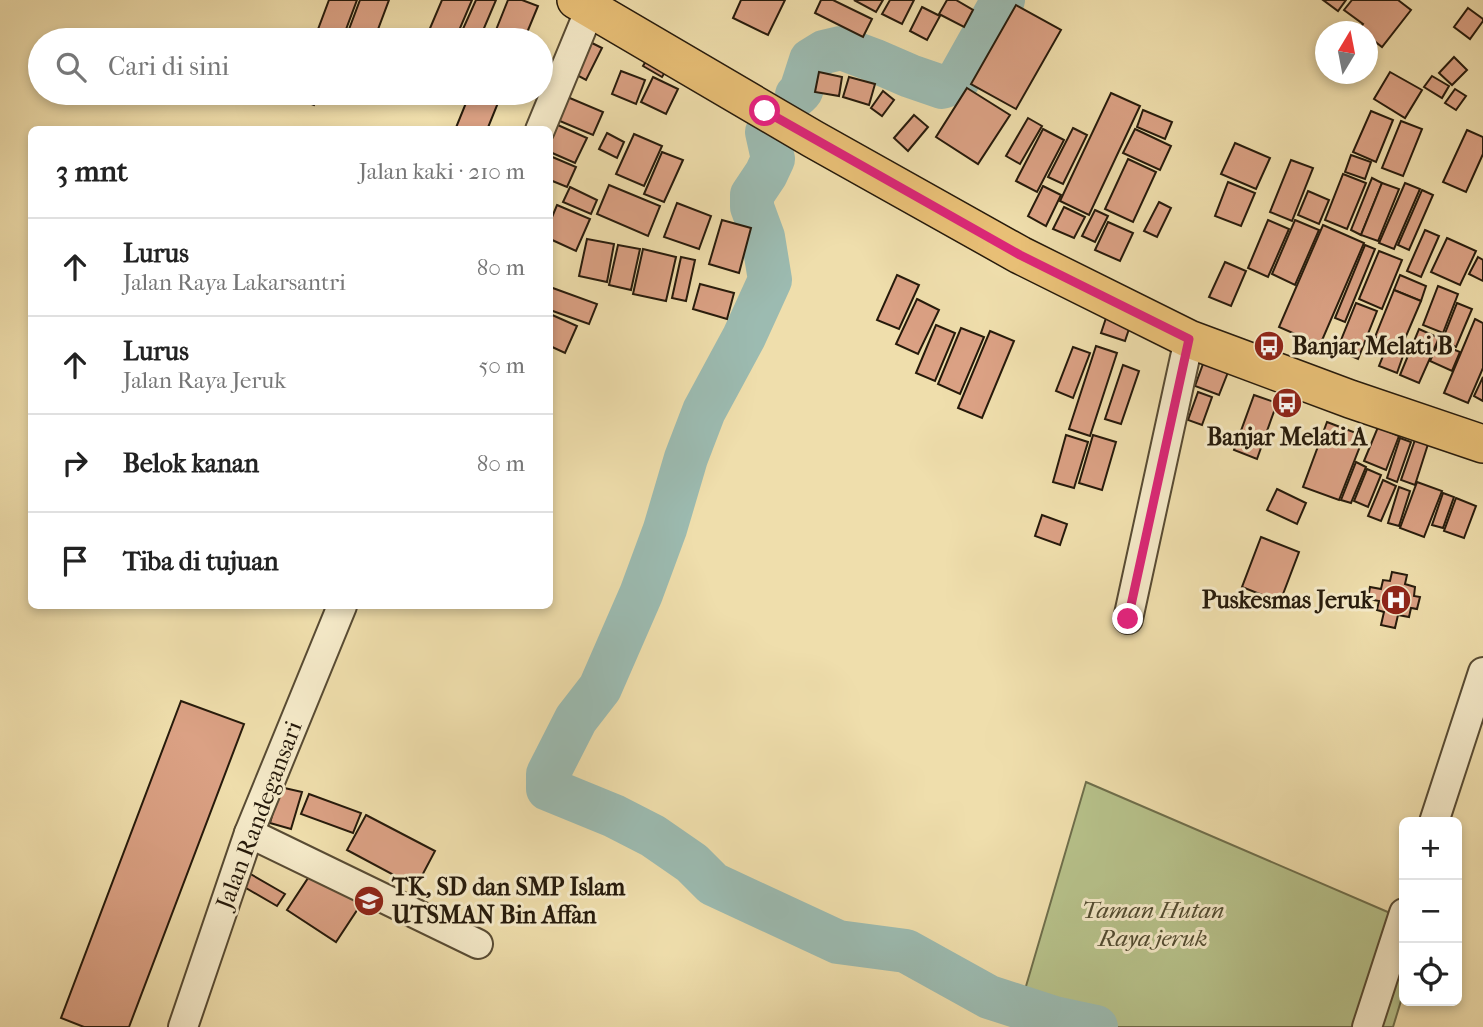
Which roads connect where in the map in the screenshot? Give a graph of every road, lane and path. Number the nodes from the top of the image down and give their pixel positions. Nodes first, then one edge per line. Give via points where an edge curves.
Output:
1 (583, 5) edge
2 (553, 92) edge
3 (549, 105) edge
4 (541, 126) edge
5 (1189, 339) junction
6 (1483, 444) edge
7 (341, 609) edge
8 (1128, 619) dead end
9 (1483, 672) edge
10 (1436, 817) edge
11 (249, 833) junction
12 (1399, 928) edge
13 (478, 944) dead end
14 (183, 1027) edge
15 (1367, 1027) edge

1 - 2 street
1 - 5 main road via 1020,255
3 - 4 street
5 - 6 main road
5 - 8 street
7 - 11 street, Jalan Randegansari
9 - 10 street
11 - 13 street
11 - 14 street, Jalan Randegansari
12 - 15 street

